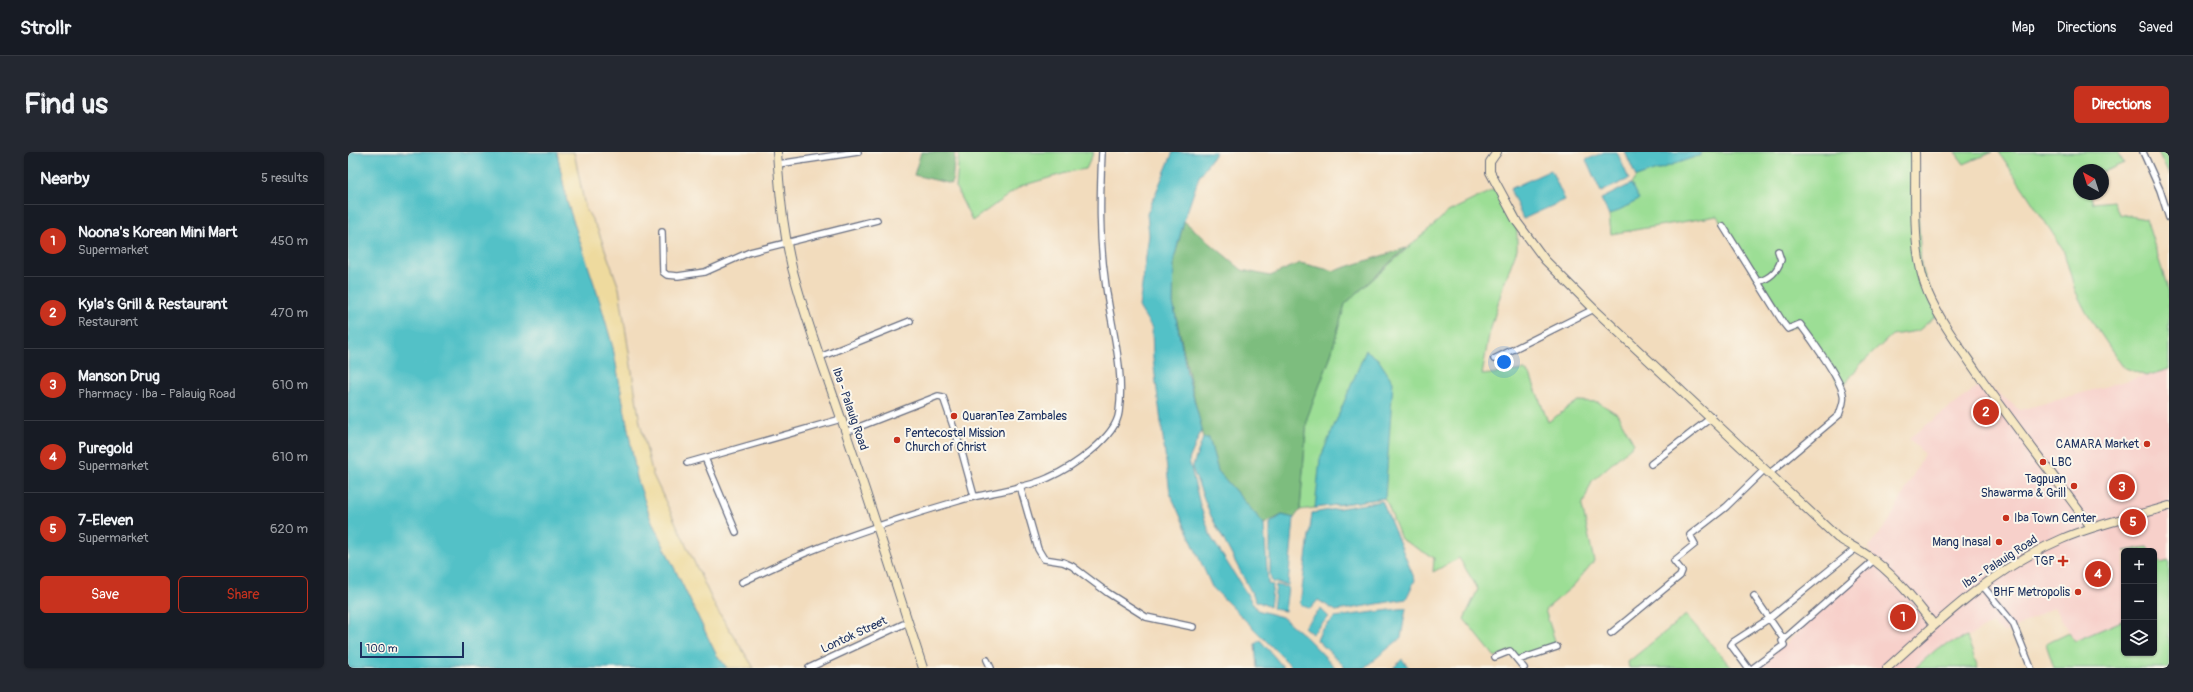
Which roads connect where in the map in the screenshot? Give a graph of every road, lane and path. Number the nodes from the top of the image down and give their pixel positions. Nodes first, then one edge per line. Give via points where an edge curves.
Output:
1 (777, 152) edge
2 (858, 152) edge
3 (1102, 152) edge
4 (1497, 152) edge
5 (1915, 152) edge
6 (2143, 152) edge
7 (778, 164) junction
8 (2169, 218) edge
9 (877, 220) dead end
10 (1723, 226) dead end
11 (662, 232) dead end
12 (788, 244) junction
13 (1778, 251) dead end
14 (1758, 282) junction
15 (1594, 309) junction
16 (910, 321) dead end
17 (820, 357) junction
18 (1494, 359) dead end
19 (1712, 418) junction
20 (841, 419) junction
21 (846, 432) junction
22 (706, 458) junction
23 (687, 464) dead end
24 (1651, 464) dead end
25 (1767, 471) junction
26 (1020, 486) junction
27 (974, 496) junction
28 (2169, 506) edge
29 (876, 526) junction
30 (2091, 527) junction
31 (736, 532) dead end
32 (1855, 548) junction
33 (1874, 560) junction
34 (742, 582) dead end
35 (1982, 585) junction
36 (1754, 596) dead end
37 (1770, 618) junction
38 (908, 622) junction
39 (1934, 625) junction
40 (1193, 627) dead end
41 (1611, 633) dead end
42 (1784, 640) junction
43 (1557, 647) dead end
44 (1495, 657) dead end
45 (987, 660) dead end
46 (1518, 660) junction
47 (809, 668) edge
48 (923, 668) edge
49 (991, 668) edge
50 (1524, 668) edge
51 (1748, 668) edge
52 (1753, 668) edge
53 (1887, 668) edge
54 (2031, 668) edge

1 - 7 main road, Iba - Palauig Road
2 - 7 street
3 - 26 street via 1099,209 1105,280 1120,374 1119,414 1115,427 1101,442 1070,465 1047,479
4 - 15 main road via 1490,162 1490,172 1517,222 1544,260
5 - 30 main road via 1917,237 1928,293 1961,348 2011,422
6 - 8 street
7 - 12 main road, Iba - Palauig Road
9 - 12 street
10 - 14 street
11 - 12 street via 663,272 667,275 705,272 750,252
12 - 17 main road, Iba - Palauig Road via 797,286
13 - 14 street via 1781,260 1778,269 1768,279
14 - 25 street via 1788,329 1800,324 1822,355 1844,395 1838,415
15 - 18 street
15 - 19 main road
16 - 17 street
17 - 20 main road, Iba - Palauig Road
19 - 24 street
19 - 25 main road
20 - 21 main road, Iba - Palauig Road
20 - 22 street
21 - 27 street via 938,396 943,397
21 - 29 main road, Iba - Palauig Road
22 - 23 street
22 - 31 street
25 - 32 main road via 1838,538
25 - 41 street via 1690,535 1696,544 1674,561 1682,571 1680,576
26 - 27 street
26 - 40 street via 1038,549 1044,559 1072,566 1146,617
27 - 29 street
28 - 30 main road, Iba - Palauig Road
29 - 34 street via 807,552
29 - 38 main road, Iba - Palauig Road
30 - 35 main road, Iba - Palauig Road via 2054,542
32 - 33 main road
32 - 37 street
33 - 39 main road via 1912,597
33 - 42 street
35 - 39 main road, Iba - Palauig Road
35 - 54 street via 2013,623
36 - 37 street
37 - 42 street
37 - 51 street via 1731,645
38 - 47 street, Lontok Street
38 - 48 main road, Iba - Palauig Road
39 - 53 main road, Iba - Palauig Road
42 - 52 street via 1784,645
43 - 46 street
44 - 46 street via 1510,651
45 - 49 street
46 - 50 street

